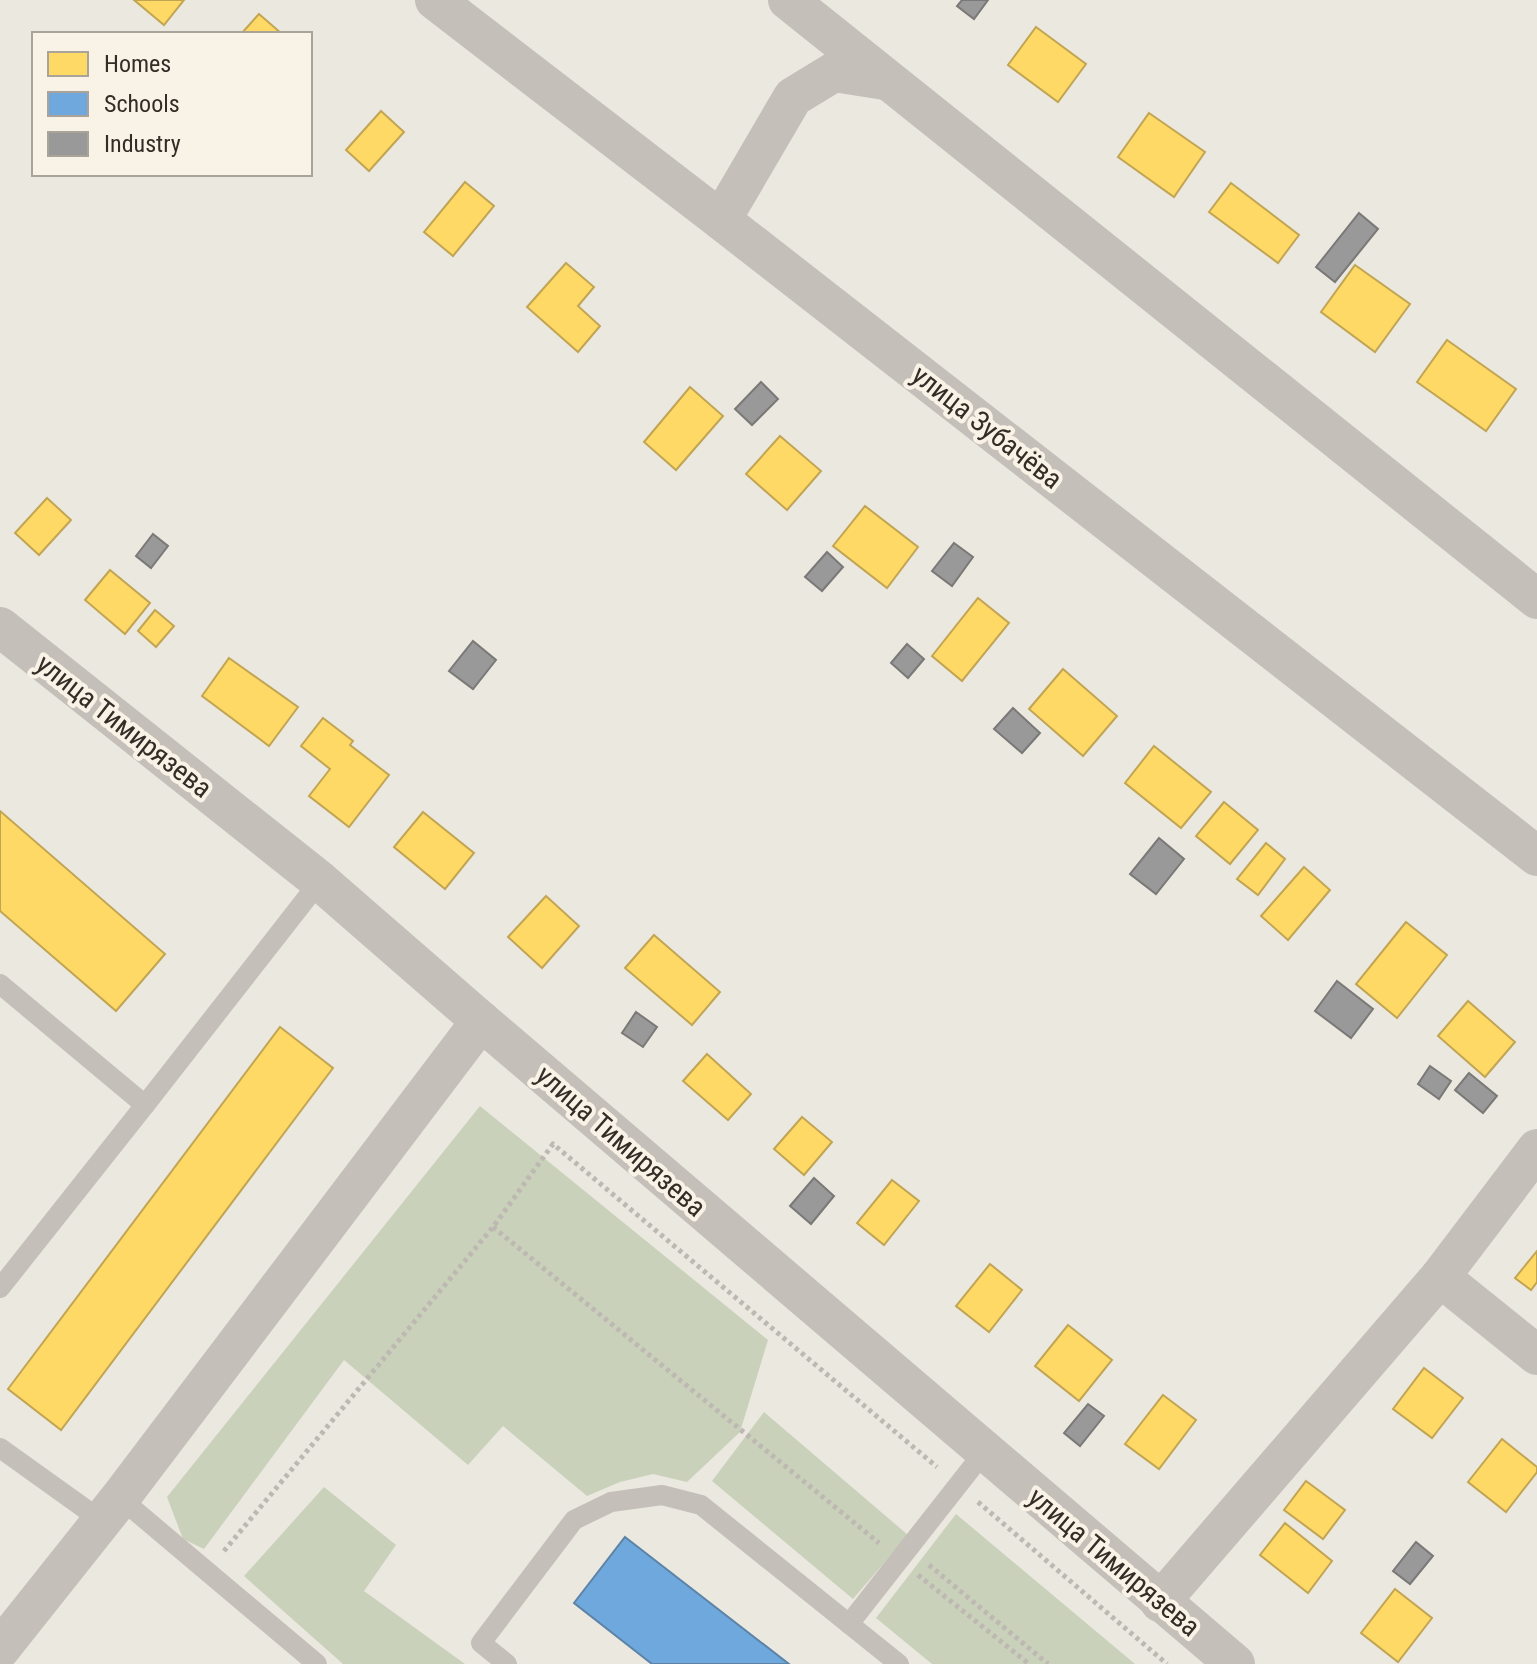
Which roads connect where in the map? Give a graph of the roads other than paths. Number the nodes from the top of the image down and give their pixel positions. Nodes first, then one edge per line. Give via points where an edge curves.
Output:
1 (435, 0) edge
2 (788, 0) edge
3 (885, 80) junction
4 (721, 220) junction
5 (1537, 599) edge
6 (0, 627) edge
7 (1537, 856) edge
8 (320, 881) junction
9 (0, 984) edge
10 (481, 1021) junction
11 (145, 1105) junction
12 (1537, 1149) edge
13 (1440, 1277) junction
14 (0, 1288) edge
15 (1537, 1355) edge
16 (0, 1448) edge
17 (984, 1452) junction
18 (111, 1510) junction
19 (1160, 1602) junction
20 (849, 1624) junction
21 (0, 1649) edge
22 (317, 1664) edge
23 (507, 1664) edge
24 (899, 1664) edge
25 (1235, 1664) edge

1 - 4 street, улица Зубачёва
2 - 3 street
3 - 4 street via 834,72 793,97
3 - 5 street
4 - 7 street, улица Зубачёва
6 - 8 street, улица Тимирязева
8 - 10 street, улица Тимирязева
8 - 11 lane
9 - 11 lane
10 - 17 street, улица Тимирязева
10 - 18 street
11 - 14 lane
12 - 13 street
13 - 15 street
13 - 19 street
16 - 18 lane
17 - 19 street, улица Тимирязева
17 - 20 lane
18 - 21 street
18 - 22 lane via 208,1571
19 - 25 street, улица Тимирязева
20 - 23 lane via 701,1505 662,1495 611,1502 574,1520 481,1643
20 - 24 lane

